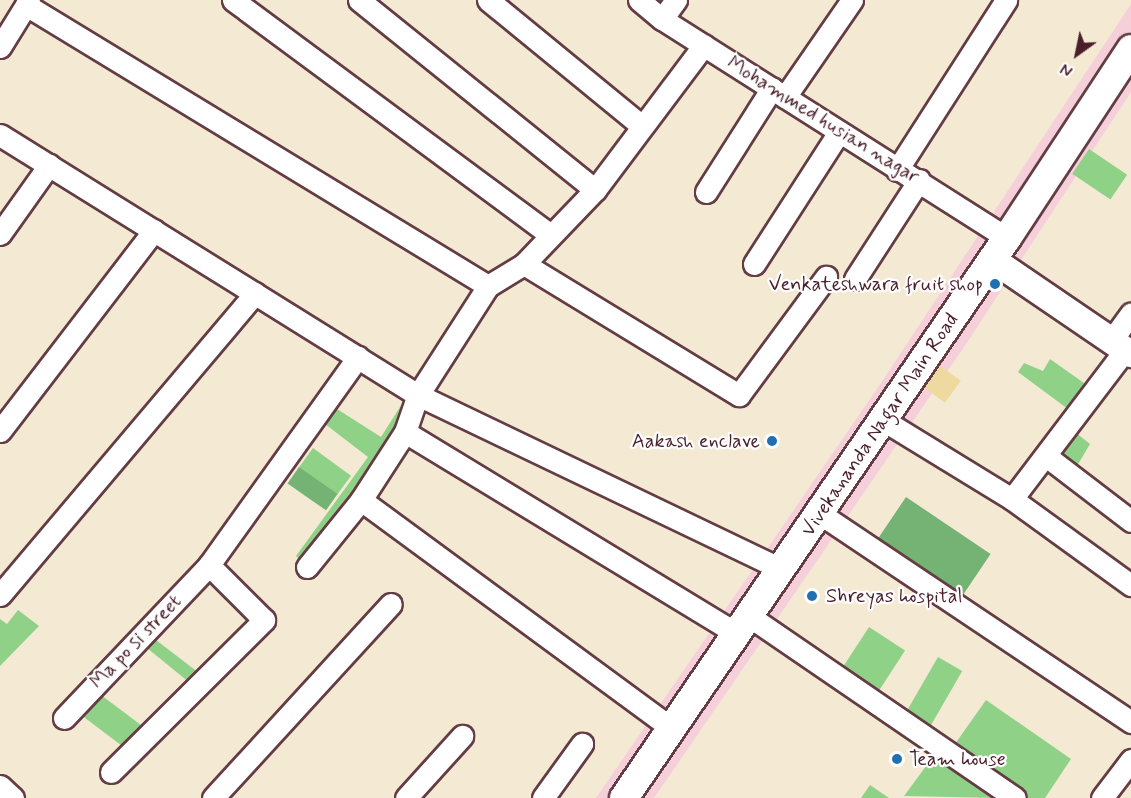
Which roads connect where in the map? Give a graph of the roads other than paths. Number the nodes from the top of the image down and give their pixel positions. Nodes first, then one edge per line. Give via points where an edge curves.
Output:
1 (233, 0) edge
2 (359, 0) edge
3 (488, 0) edge
4 (639, 0) edge
5 (676, 0) edge
6 (852, 0) edge
7 (1006, 0) edge
8 (28, 3) edge
9 (662, 18) junction
10 (704, 45) junction
11 (0, 47) edge
12 (1131, 49) edge
13 (778, 93) junction
14 (642, 126) junction
15 (839, 132) junction
16 (0, 135) edge
17 (49, 165) junction
18 (897, 170) junction
19 (919, 180) junction
20 (595, 190) junction
21 (706, 192) dead end
22 (154, 230) junction
23 (0, 234) edge
24 (551, 235) junction
25 (1000, 249) junction
26 (524, 264) junction
27 (754, 264) dead end
28 (826, 277) dead end
29 (855, 279) dead end
30 (488, 286) junction
31 (255, 293) junction
32 (1131, 313) edge
33 (1122, 348) edge
34 (358, 357) junction
35 (418, 395) junction
36 (883, 420) junction
37 (0, 431) edge
38 (405, 432) junction
39 (1046, 456) junction
40 (1012, 499) junction
41 (361, 500) junction
42 (819, 513) junction
43 (1131, 521) edge
44 (209, 565) junction
45 (307, 567) dead end
46 (781, 569) junction
47 (1131, 585) edge
48 (0, 595) edge
49 (390, 604) dead end
50 (743, 625) junction
51 (64, 718) dead end
52 (1131, 722) edge
53 (671, 728) junction
54 (462, 736) dead end
55 (582, 744) dead end
56 (1131, 761) edge
57 (111, 771) dead end
58 (0, 786) edge
59 (14, 798) edge
60 (213, 798) edge
61 (406, 798) edge
62 (543, 798) edge
63 (624, 798) edge
64 (1015, 798) edge
65 (1102, 798) edge

1 - 24 street
2 - 20 street
3 - 14 street
4 - 9 street, Mohammed husian nagar
5 - 9 street
6 - 13 street
7 - 18 street
8 - 11 street
8 - 30 street
9 - 10 street, Mohammed husian nagar
10 - 13 street, Mohammed husian nagar
10 - 14 street
12 - 25 main road, Vivekananda Nagar Main Road
13 - 15 street, Mohammed husian nagar
13 - 21 street
14 - 20 street
15 - 18 street, Mohammed husian nagar
15 - 27 street
16 - 17 street
17 - 22 street
17 - 23 street
18 - 19 street, Mohammed husian nagar
19 - 25 street, Mohammed husian nagar
19 - 29 street
20 - 24 street
22 - 31 street
22 - 37 street
24 - 26 street
25 - 33 street
25 - 36 main road, Vivekananda Nagar Main Road
26 - 28 street via 738,395
26 - 30 street
30 - 35 street
31 - 34 street via 341,350
31 - 48 street
32 - 33 street
33 - 39 street
34 - 35 street
34 - 44 street, Ma po si street
35 - 38 street
35 - 46 street
36 - 40 street
36 - 42 main road, Vivekananda Nagar Main Road
38 - 41 street
38 - 50 street
39 - 40 street
39 - 43 street
40 - 47 street
41 - 45 street
41 - 53 street
42 - 46 main road, Vivekananda Nagar Main Road
42 - 52 street
44 - 51 street, Ma po si street
44 - 57 street via 264,620
46 - 50 main road, Vivekananda Nagar Main Road
49 - 60 street
50 - 53 main road, Vivekananda Nagar Main Road
50 - 64 street
53 - 63 main road, Vivekananda Nagar Main Road
54 - 61 street
55 - 62 street
56 - 65 street
58 - 59 street

